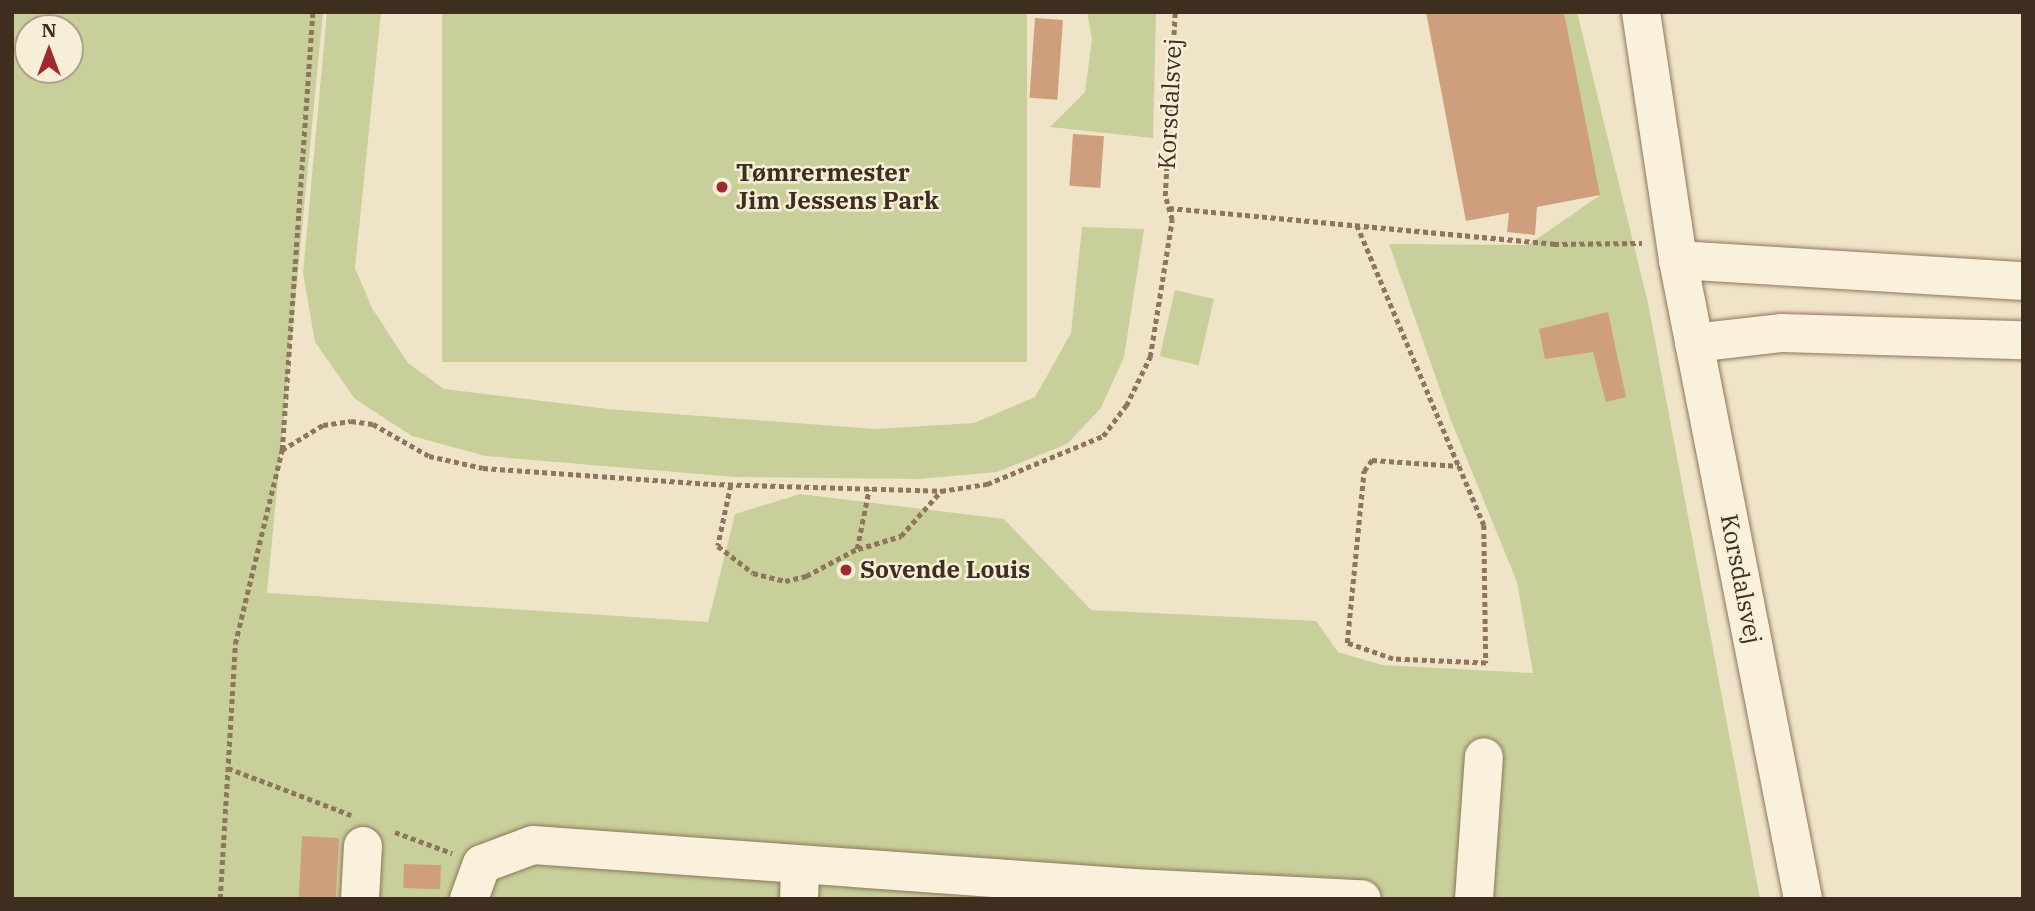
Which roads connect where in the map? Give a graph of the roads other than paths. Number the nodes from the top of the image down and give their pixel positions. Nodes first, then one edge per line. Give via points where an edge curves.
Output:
1 (1614, 12) edge
2 (1641, 12) edge
3 (1675, 251) junction
4 (2023, 281) edge
5 (2023, 340) edge
6 (1694, 343) junction
7 (1484, 757) dead end
8 (363, 846) dead end
9 (799, 882) edge
10 (1133, 893) edge
11 (360, 899) edge
12 (469, 899) edge
13 (1362, 899) edge
14 (1474, 899) edge
15 (1803, 899) edge

1 - 3 street, Korsdalsvej via 1647,163
2 - 3 street, Korsdalsvej
3 - 4 street
3 - 6 street, Korsdalsvej
5 - 6 street via 1782,332
6 - 15 street, Korsdalsvej
7 - 14 street
8 - 11 street
9 - 10 street
9 - 12 street via 533,845 482,864
10 - 13 street

